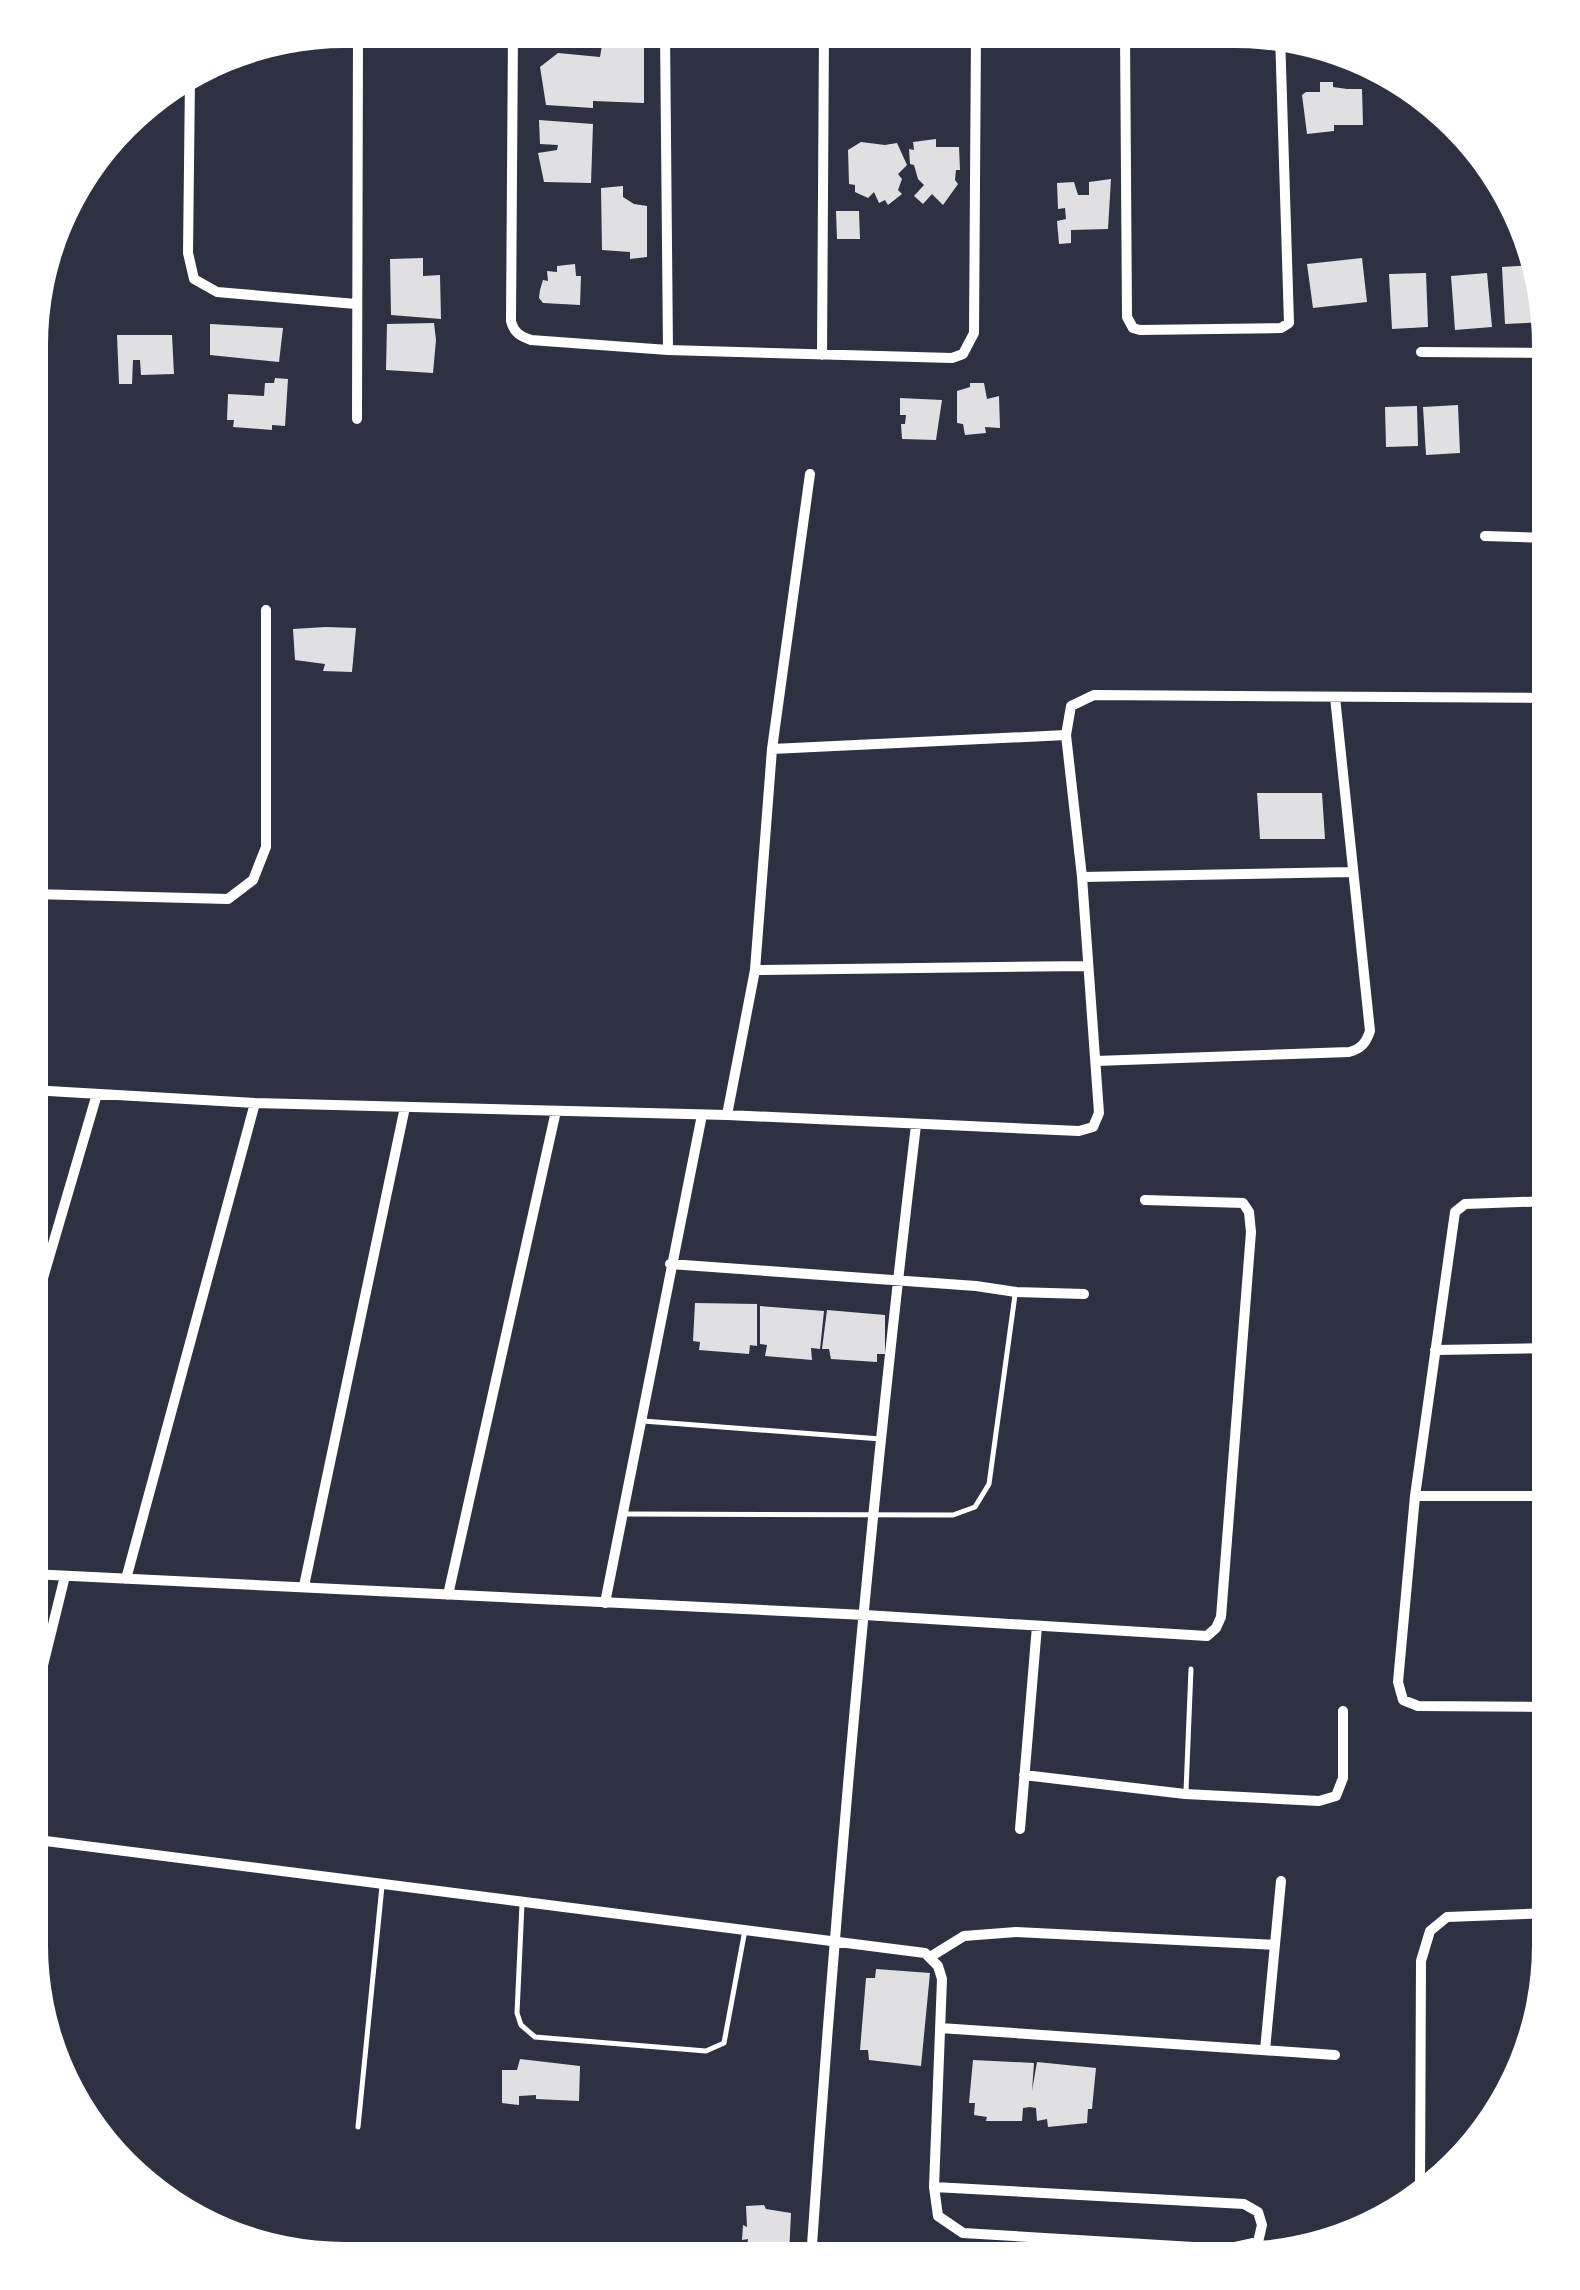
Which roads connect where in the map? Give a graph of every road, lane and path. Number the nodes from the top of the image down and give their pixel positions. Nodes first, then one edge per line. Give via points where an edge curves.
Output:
1 (358, 48) edge
2 (512, 48) edge
3 (665, 48) edge
4 (824, 48) edge
5 (976, 48) edge
6 (1124, 48) edge
7 (1281, 51) edge
8 (190, 91) edge
9 (356, 304) junction
10 (668, 350) junction
11 (1421, 352) dead end
12 (1532, 353) edge
13 (822, 356) junction
14 (357, 419) dead end
15 (810, 474) dead end
16 (1486, 536) dead end
17 (1532, 537) edge
18 (266, 610) dead end
19 (1335, 697) junction
20 (1532, 698) edge
21 (1066, 735) junction
22 (772, 748) junction
23 (1352, 872) junction
24 (1082, 877) junction
25 (48, 894) edge
26 (1086, 966) junction
27 (755, 970) junction
28 (1096, 1062) junction
29 (48, 1091) edge
30 (97, 1094) junction
31 (255, 1103) junction
32 (405, 1106) junction
33 (556, 1111) junction
34 (702, 1115) junction
35 (727, 1116) junction
36 (916, 1125) junction
37 (1145, 1200) dead end
38 (1532, 1202) edge
39 (48, 1261) edge
40 (670, 1264) junction
41 (898, 1280) junction
42 (1016, 1292) junction
43 (1084, 1294) dead end
44 (1532, 1348) edge
45 (1435, 1350) junction
46 (640, 1421) junction
47 (881, 1438) junction
48 (1416, 1496) junction
49 (1532, 1496) edge
50 (622, 1514) junction
51 (874, 1515) junction
52 (48, 1575) edge
53 (65, 1576) junction
54 (126, 1579) junction
55 (304, 1586) junction
56 (448, 1594) junction
57 (605, 1604) junction
58 (865, 1615) junction
59 (1037, 1626) junction
60 (48, 1645) edge
61 (1191, 1669) dead end
62 (1532, 1707) edge
63 (1343, 1710) dead end
64 (1024, 1775) junction
65 (1186, 1794) junction
66 (1020, 1828) dead end
67 (48, 1841) edge
68 (1281, 1881) dead end
69 (382, 1883) junction
70 (522, 1901) junction
71 (1532, 1914) edge
72 (745, 1930) junction
73 (833, 1941) junction
74 (1275, 1944) junction
75 (930, 1956) junction
76 (940, 2028) junction
77 (1265, 2050) junction
78 (1335, 2055) dead end
79 (358, 2126) dead end
80 (1420, 2177) edge
81 (934, 2187) junction
82 (812, 2242) edge
83 (1111, 2242) edge
84 (1258, 2242) edge

1 - 9 street
2 - 10 street via 513,330 531,340
3 - 10 street
4 - 13 street
5 - 13 street via 970,344 952,358
6 - 7 street via 1127,317 1140,330 1289,323
8 - 9 street via 188,253 194,279 216,292
9 - 14 street
10 - 13 street
11 - 12 street
15 - 22 street
16 - 17 street
18 - 25 street via 266,847 253,880 228,899
19 - 20 street
19 - 21 street via 1094,695 1071,706
19 - 23 street
21 - 22 street
21 - 24 street
22 - 27 street
23 - 24 street
23 - 28 street via 1370,1031 1358,1050
24 - 26 street
26 - 27 street
26 - 28 street
27 - 35 street
28 - 36 street via 1099,1113 1093,1127
29 - 30 street
30 - 31 street
30 - 39 street
31 - 32 street
31 - 54 street
32 - 33 street
32 - 55 street
33 - 34 street
33 - 56 street
34 - 35 street
34 - 40 street
35 - 36 street
36 - 41 street
37 - 59 street via 1243,1204 1249,1212 1221,1617 1207,1636 1196,1637
38 - 45 street via 1465,1204 1455,1212
40 - 41 street
40 - 46 street
41 - 42 street
41 - 47 street
42 - 43 street
42 - 51 lane via 989,1484 975,1507 954,1515
44 - 45 street
45 - 48 street
46 - 47 lane
46 - 50 street
47 - 51 street
48 - 49 street
48 - 62 street via 1398,1682 1403,1700 1418,1706
50 - 51 lane
50 - 57 street
51 - 58 street
52 - 53 street
53 - 54 street
53 - 60 street
54 - 55 street
55 - 56 street
56 - 57 street
57 - 58 street
58 - 59 street
58 - 73 street
59 - 64 street
61 - 65 lane
63 - 65 street via 1343,1778 1336,1796 1319,1801
64 - 65 street
64 - 66 street
67 - 69 street
68 - 74 street
69 - 70 street
69 - 79 lane
70 - 72 street
70 - 72 lane via 518,2012 520,2025 535,2038 706,2051 724,2043
71 - 80 street via 1458,1916 1430,1931 1421,1961
72 - 73 street
73 - 75 street
73 - 82 street
74 - 75 street via 1016,1932 964,1936
74 - 77 street
75 - 76 street via 942,1980
76 - 77 street
76 - 81 street
77 - 78 street
81 - 83 street via 938,2216 963,2233
81 - 84 street via 1244,2204 1258,2212

